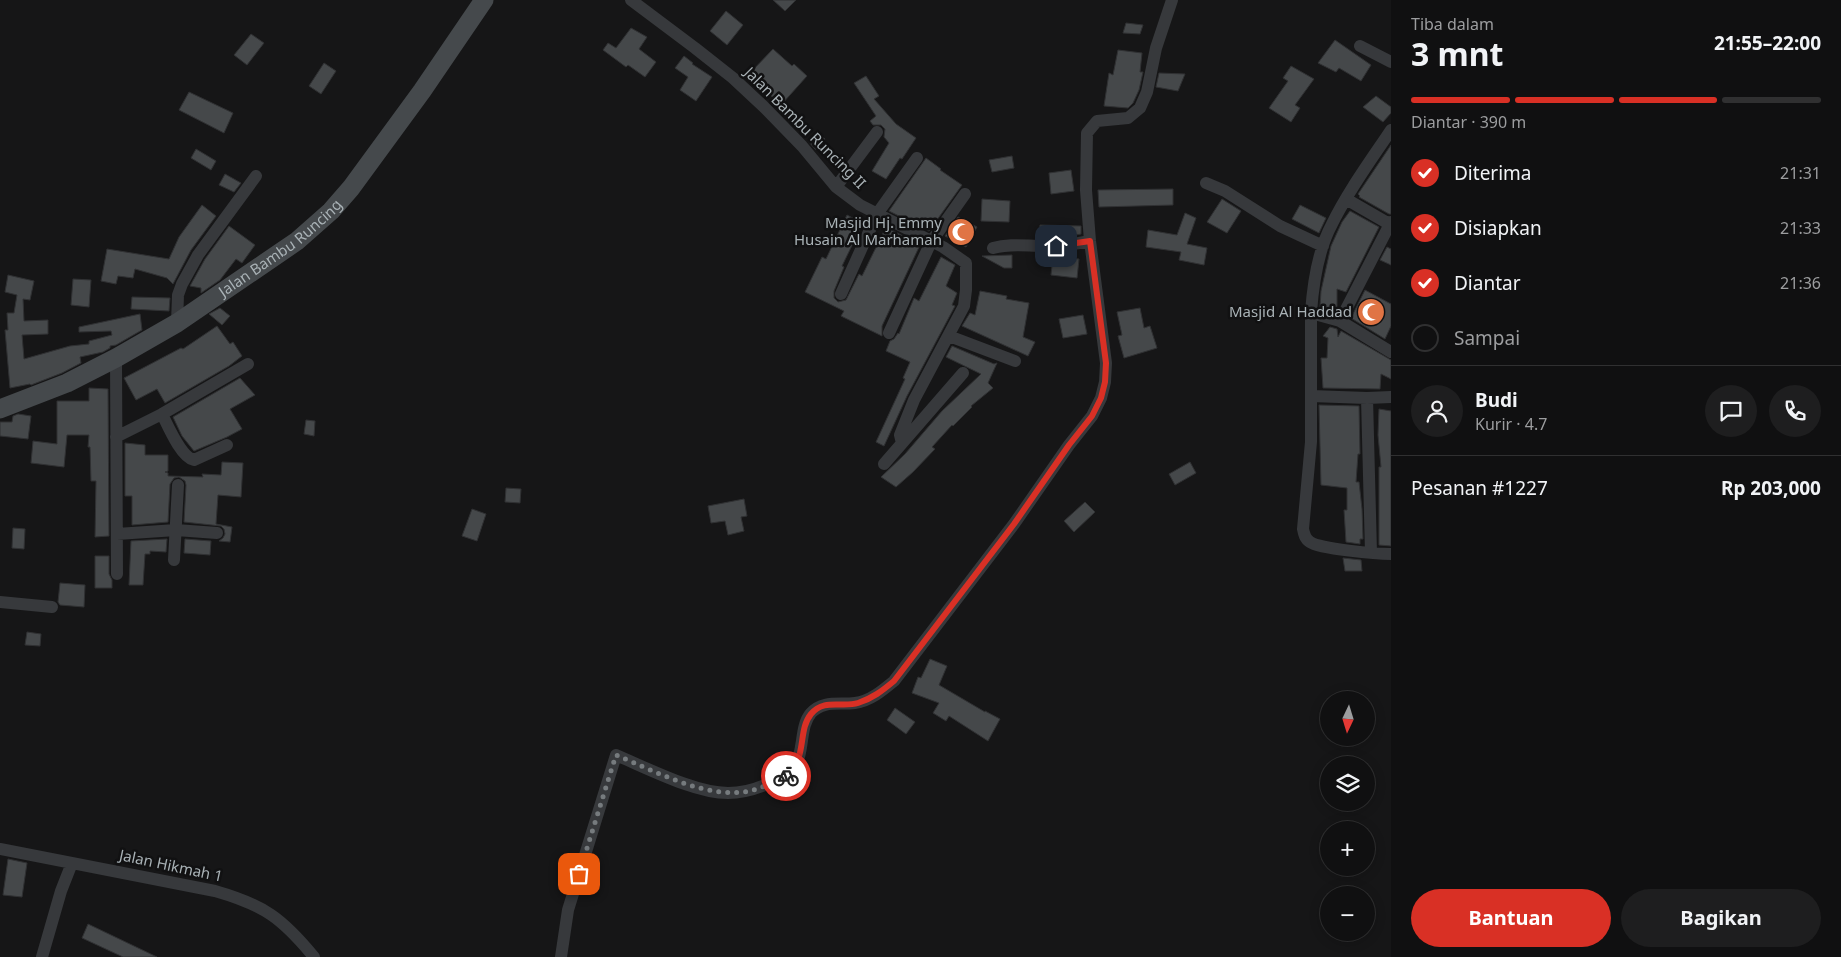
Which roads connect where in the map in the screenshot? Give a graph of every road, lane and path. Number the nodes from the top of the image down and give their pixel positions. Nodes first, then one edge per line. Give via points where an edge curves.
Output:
1 (484, 0) edge
2 (631, 0) edge
3 (1172, 0) edge
4 (1360, 46) dead end
5 (1391, 62) edge
6 (1391, 130) edge
7 (877, 132) dead end
8 (917, 158) dead end
9 (256, 176) dead end
10 (1206, 183) dead end
11 (836, 187) junction
12 (965, 194) dead end
13 (1346, 199) junction
14 (877, 214) junction
15 (1390, 224) edge
16 (1090, 241) junction
17 (931, 242) junction
18 (1323, 246) junction
19 (993, 248) dead end
20 (841, 294) dead end
21 (1312, 313) junction
22 (1340, 321) junction
23 (177, 323) junction
24 (889, 333) dead end
25 (949, 336) junction
26 (1390, 350) edge
27 (116, 358) junction
28 (1015, 361) dead end
29 (248, 364) dead end
30 (963, 373) dead end
31 (1311, 396) junction
32 (1391, 397) edge
33 (1367, 398) junction
34 (0, 409) edge
35 (162, 414) junction
36 (116, 437) junction
37 (902, 443) junction
38 (227, 445) dead end
39 (884, 464) dead end
40 (178, 485) dead end
41 (176, 530) junction
42 (217, 533) dead end
43 (117, 534) junction
44 (1370, 553) junction
45 (1391, 554) edge
46 (174, 560) dead end
47 (117, 574) dead end
48 (0, 602) edge
49 (52, 607) dead end
50 (0, 849) edge
51 (72, 863) junction
52 (42, 957) edge
53 (314, 957) edge
54 (560, 957) edge

1 - 23 street, Jalan Bambu Runcing via 356,181 331,211 297,241
2 - 11 street, Jalan Bambu Runcing II via 751,94 802,146
3 - 16 street via 1140,108 1128,118 1097,121 1087,133
4 - 5 street
6 - 13 street
7 - 11 street
8 - 14 street
9 - 23 street via 198,255 182,284 178,295
10 - 18 street via 1225,191 1280,226
11 - 14 street, Jalan Bambu Runcing II
12 - 17 street
13 - 15 street
13 - 18 street
14 - 17 street, Jalan Bambu Runcing II
14 - 20 street
15 - 22 street
16 - 19 street
16 - 54 street via 1106,363 1101,398 1092,416 1014,524 894,681 876,696 856,704 820,706 810,714 801,752 787,775 749,791 727,793 706,790 616,755 568,910
17 - 24 street
17 - 25 street, Jalan Bambu Runcing II via 966,263 964,306
18 - 21 street via 1312,294
21 - 22 street
21 - 31 street
22 - 26 street
23 - 27 street, Jalan Bambu Runcing
25 - 28 street
25 - 37 street via 914,400 900,435
27 - 34 street, Jalan Bambu Runcing via 67,383
27 - 36 street
29 - 35 street
30 - 37 street
31 - 33 street
31 - 44 street via 1304,536 1312,543
32 - 33 street
33 - 44 street
35 - 36 street
35 - 38 street via 183,454 190,460
36 - 43 street
37 - 39 street
40 - 41 street
41 - 42 street
41 - 43 street
41 - 46 street
43 - 47 street
44 - 45 street
48 - 49 street
50 - 51 street, Jalan Hikmah 1
51 - 52 street
51 - 53 street, Jalan Hikmah 1 via 215,891 247,901 279,920

